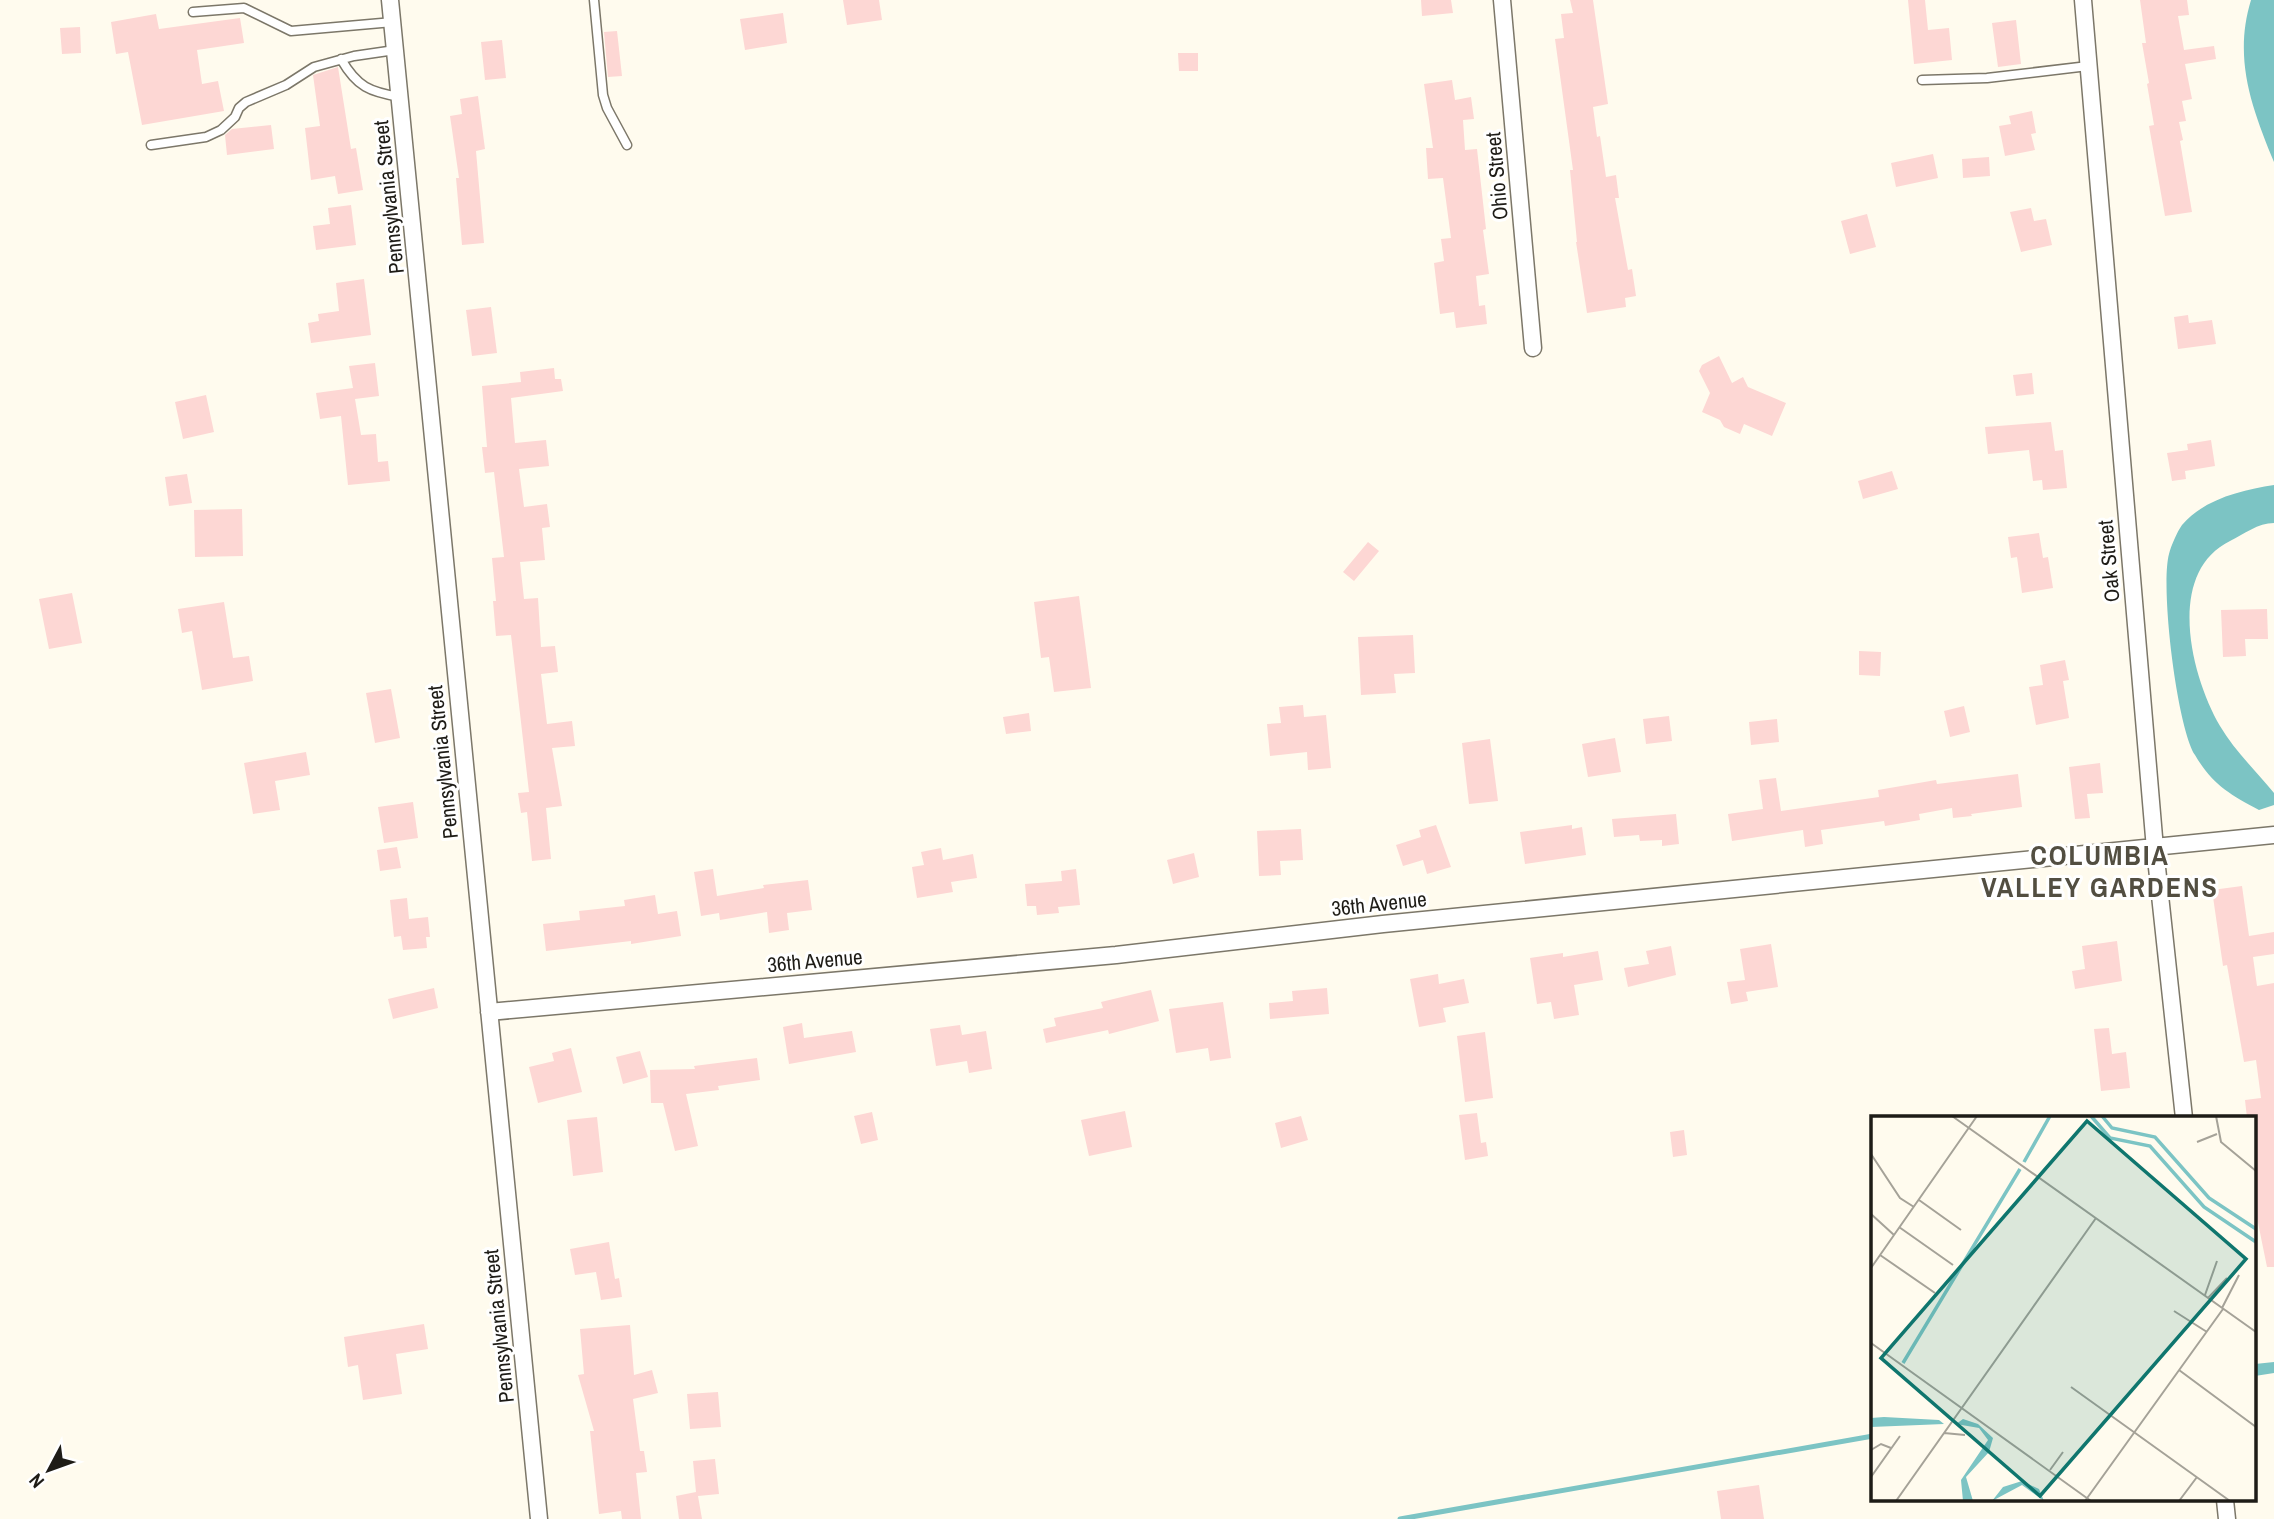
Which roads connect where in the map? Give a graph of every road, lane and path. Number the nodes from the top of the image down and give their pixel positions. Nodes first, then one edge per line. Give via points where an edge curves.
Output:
1 (390, 0) edge
2 (594, 0) edge
3 (1502, 0) edge
4 (2083, 0) edge
5 (193, 12) dead end
6 (393, 22) junction
7 (395, 50) junction
8 (341, 59) junction
9 (2088, 66) junction
10 (1922, 80) dead end
11 (400, 97) junction
12 (151, 145) dead end
13 (627, 145) dead end
14 (1533, 348) dead end
15 (2274, 835) edge
16 (2155, 849) junction
17 (489, 1012) junction
18 (2184, 1116) edge
19 (540, 1519) edge

1 - 6 street, Pennsylvania Street
2 - 13 lane via 603,95
3 - 14 street, Ohio Street
4 - 9 street, Oak Street
5 - 6 lane via 244,8 291,31
6 - 7 street, Pennsylvania Street
7 - 8 lane
7 - 11 street, Pennsylvania Street
8 - 11 lane via 367,89
8 - 12 lane via 246,102 228,125 206,137
9 - 10 lane
9 - 16 street, Oak Street
11 - 17 street, Pennsylvania Street
15 - 16 street, 36th Avenue
16 - 17 street, 36th Avenue via 1102,956
16 - 18 street, Oak Street
17 - 19 street, Pennsylvania Street

